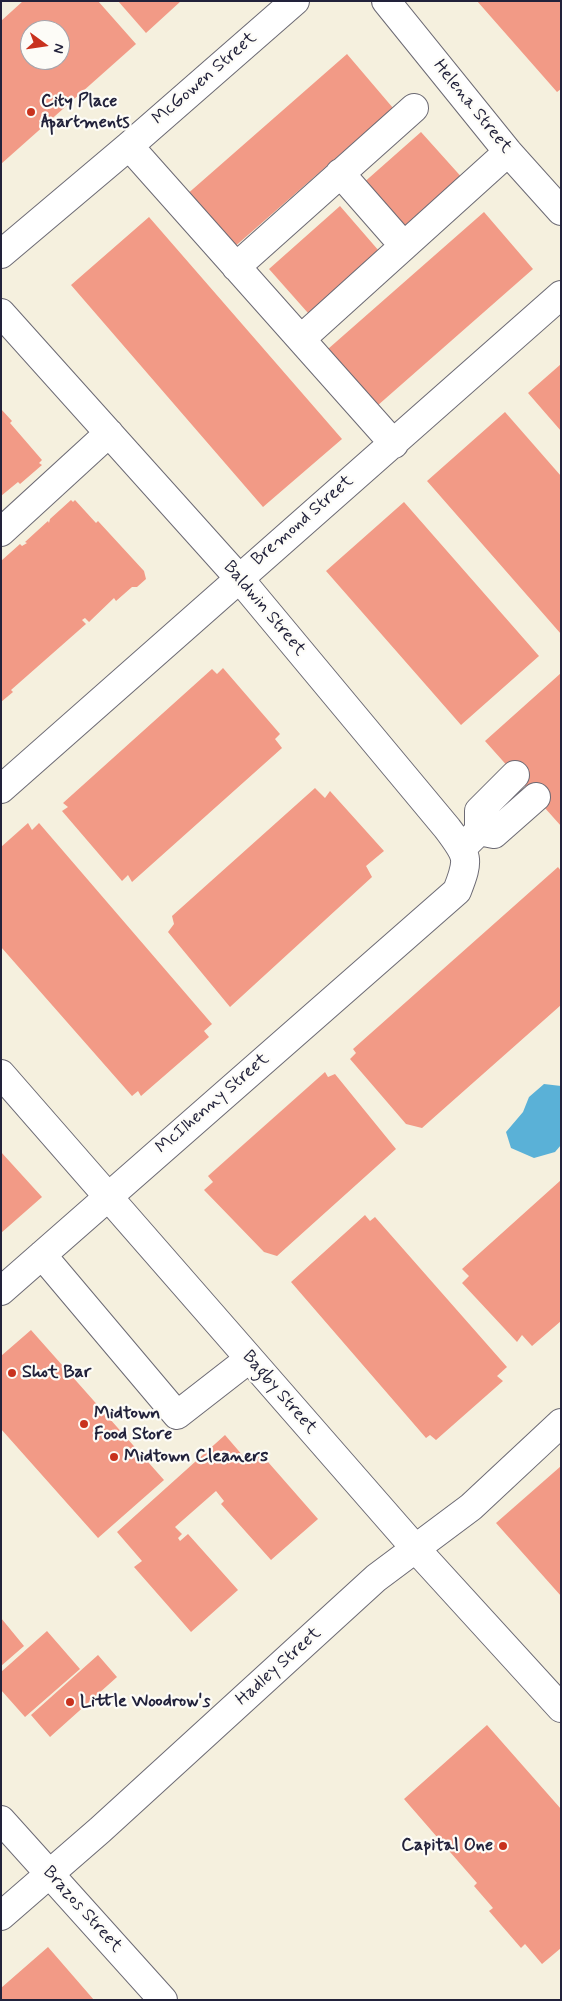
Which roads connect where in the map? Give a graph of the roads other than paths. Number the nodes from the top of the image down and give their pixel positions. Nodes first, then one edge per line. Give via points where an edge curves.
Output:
1 (295, 1) edge
2 (386, 1) edge
3 (414, 108) dead end
4 (129, 146) junction
5 (508, 152) junction
6 (340, 173) junction
7 (561, 210) edge
8 (404, 246) junction
9 (1, 254) edge
10 (236, 267) junction
11 (561, 295) edge
12 (1, 313) edge
13 (301, 339) junction
14 (109, 433) junction
15 (394, 444) junction
16 (1, 532) edge
17 (238, 577) junction
18 (515, 775) dead end
19 (1, 789) edge
20 (536, 798) dead end
21 (470, 839) junction
22 (1, 1074) edge
23 (108, 1197) junction
24 (42, 1255) junction
25 (1, 1291) edge
26 (249, 1359) junction
27 (561, 1424) edge
28 (415, 1548) junction
29 (561, 1708) edge
30 (1, 1820) edge
31 (49, 1874) junction
32 (1, 1916) edge
33 (163, 2000) edge

1 - 4 street, McGowen Street
2 - 5 street, Helena Street
3 - 6 street
4 - 9 street, McGowen Street
4 - 10 street
5 - 7 street, Helena Street
5 - 8 street
6 - 8 street
6 - 10 street
8 - 13 street
10 - 13 street
11 - 15 street, Bremond Street
12 - 14 street, Baldwin Street
13 - 15 street
14 - 16 street
14 - 17 street, Baldwin Street
15 - 17 street, Bremond Street
17 - 19 street, Bremond Street
17 - 21 street, Baldwin Street
18 - 21 street via 478,811
20 - 21 street via 494,834
21 - 23 street, McIlhenny Street via 466,867 457,891
22 - 23 street, Bagby Street
23 - 24 street, McIlhenny Street
23 - 26 street, Bagby Street
24 - 25 street, McIlhenny Street
24 - 26 street via 177,1415
26 - 28 street, Bagby Street
27 - 28 street, Hadley Street via 471,1507
28 - 29 street, Bagby Street
28 - 31 street, Hadley Street via 376,1578
30 - 31 street, Brazos Street
31 - 32 street, Hadley Street
31 - 33 street, Brazos Street

